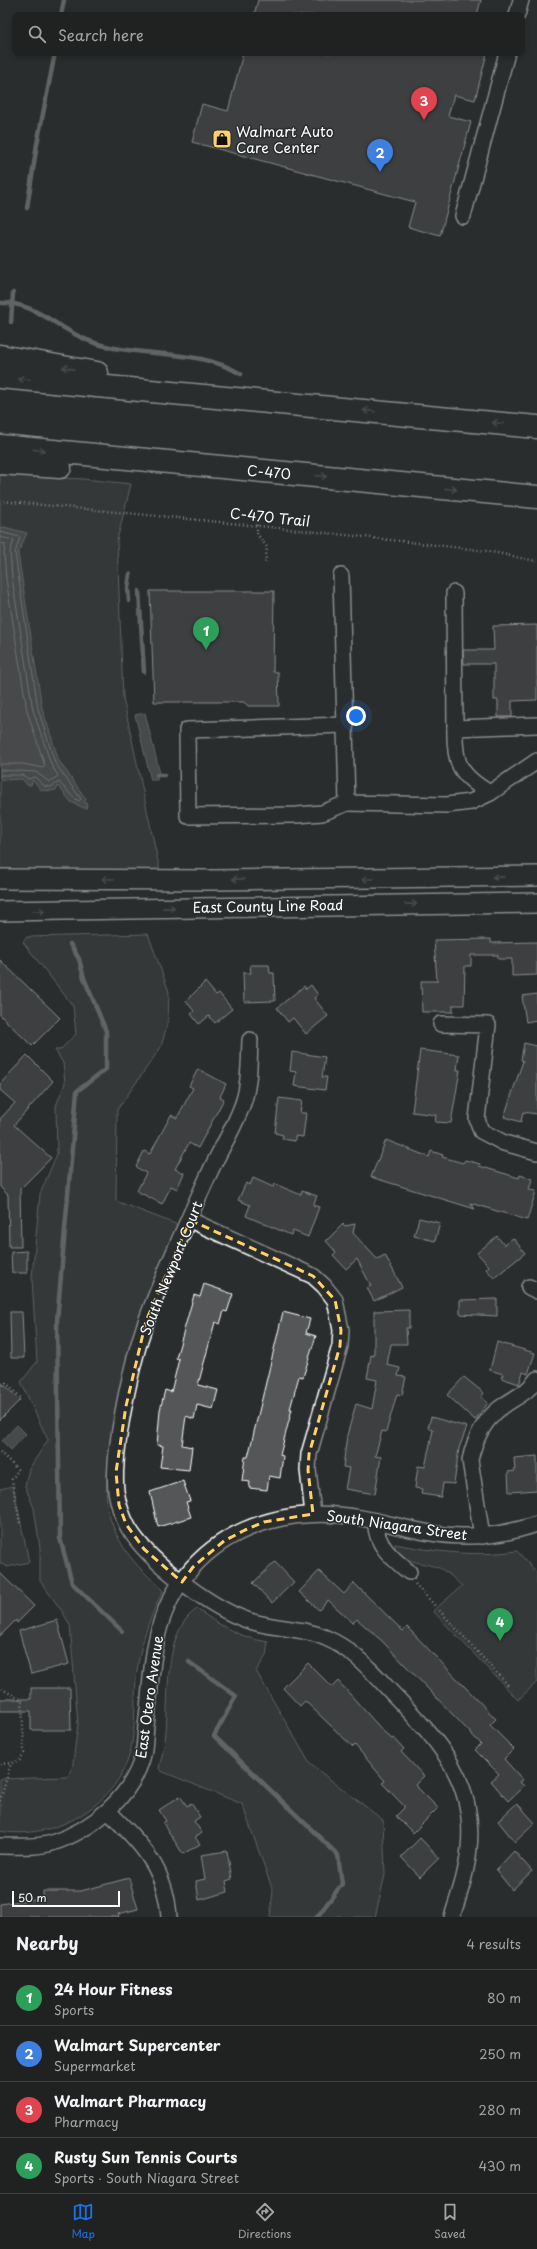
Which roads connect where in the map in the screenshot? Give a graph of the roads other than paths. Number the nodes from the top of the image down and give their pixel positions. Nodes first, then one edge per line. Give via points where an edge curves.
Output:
1 (521, 0) edge
2 (518, 12) edge
3 (506, 56) edge
4 (463, 216) dead end
5 (0, 356) edge
6 (0, 377) edge
7 (300, 405) junction
8 (537, 427) edge
9 (0, 446) edge
10 (0, 463) edge
11 (282, 473) junction
12 (537, 497) edge
13 (341, 576) dead end
14 (454, 593) dead end
15 (346, 725) junction
16 (537, 725) edge
17 (455, 728) junction
18 (537, 761) edge
19 (490, 793) junction
20 (347, 803) junction
21 (537, 876) edge
22 (0, 879) edge
23 (537, 903) edge
24 (0, 911) edge
25 (441, 1024) dead end
26 (250, 1040) dead end
27 (537, 1152) edge
28 (190, 1220) junction
29 (537, 1379) edge
30 (313, 1514) junction
31 (376, 1521) junction
32 (537, 1524) edge
33 (482, 1536) junction
34 (409, 1572) road end
35 (182, 1582) junction
36 (108, 1811) junction
37 (0, 1846) edge
38 (169, 1917) edge
39 (452, 1917) edge

1 - 2 street
3 - 4 street
7 -> 5 highway via 249,392 113,376
7 -> 6 highway
8 -> 7 highway
9 -> 11 highway, C-470
10 - 11 highway via 216,480
11 -> 12 highway, C-470
13 - 15 street
14 - 17 street
15 - 20 street
15 - 20 street via 187,730 188,816 304,815 322,813
16 - 17 street
17 - 19 street via 457,762 472,783
18 - 19 street
19 - 20 street via 471,802 447,805
21 -> 22 main road, East County Line Road via 212,880
24 -> 23 main road, East County Line Road
25 - 27 street via 488,1025 477,1119 481,1131 504,1143
26 - 28 street, South Newport Court via 248,1081 238,1118
28 - 30 street via 301,1269 324,1286 335,1300 341,1330 340,1346 309,1454 308,1470
28 - 35 street, South Newport Court via 146,1321 127,1399 116,1472 119,1505 132,1534 144,1549
29 - 33 street via 527,1391 492,1415 481,1429 473,1449 470,1460
30 - 31 street, South Niagara Street via 347,1515
30 - 35 street, South Niagara Street via 270,1520 245,1530 207,1554
31 - 33 street, South Niagara Street via 444,1535
31 - 34 street via 377,1537 382,1546
32 - 33 street, South Niagara Street via 501,1534
35 - 36 street, East Otero Avenue via 163,1613 153,1647 143,1756 127,1790
35 - 39 street, South Newport Court via 215,1605 243,1619 316,1634 346,1648 367,1666 436,1741 458,1775 469,1818 467,1863
36 - 37 street, East Otero Avenue via 81,1830 51,1843
36 - 38 street via 147,1852 156,1866 164,1885

